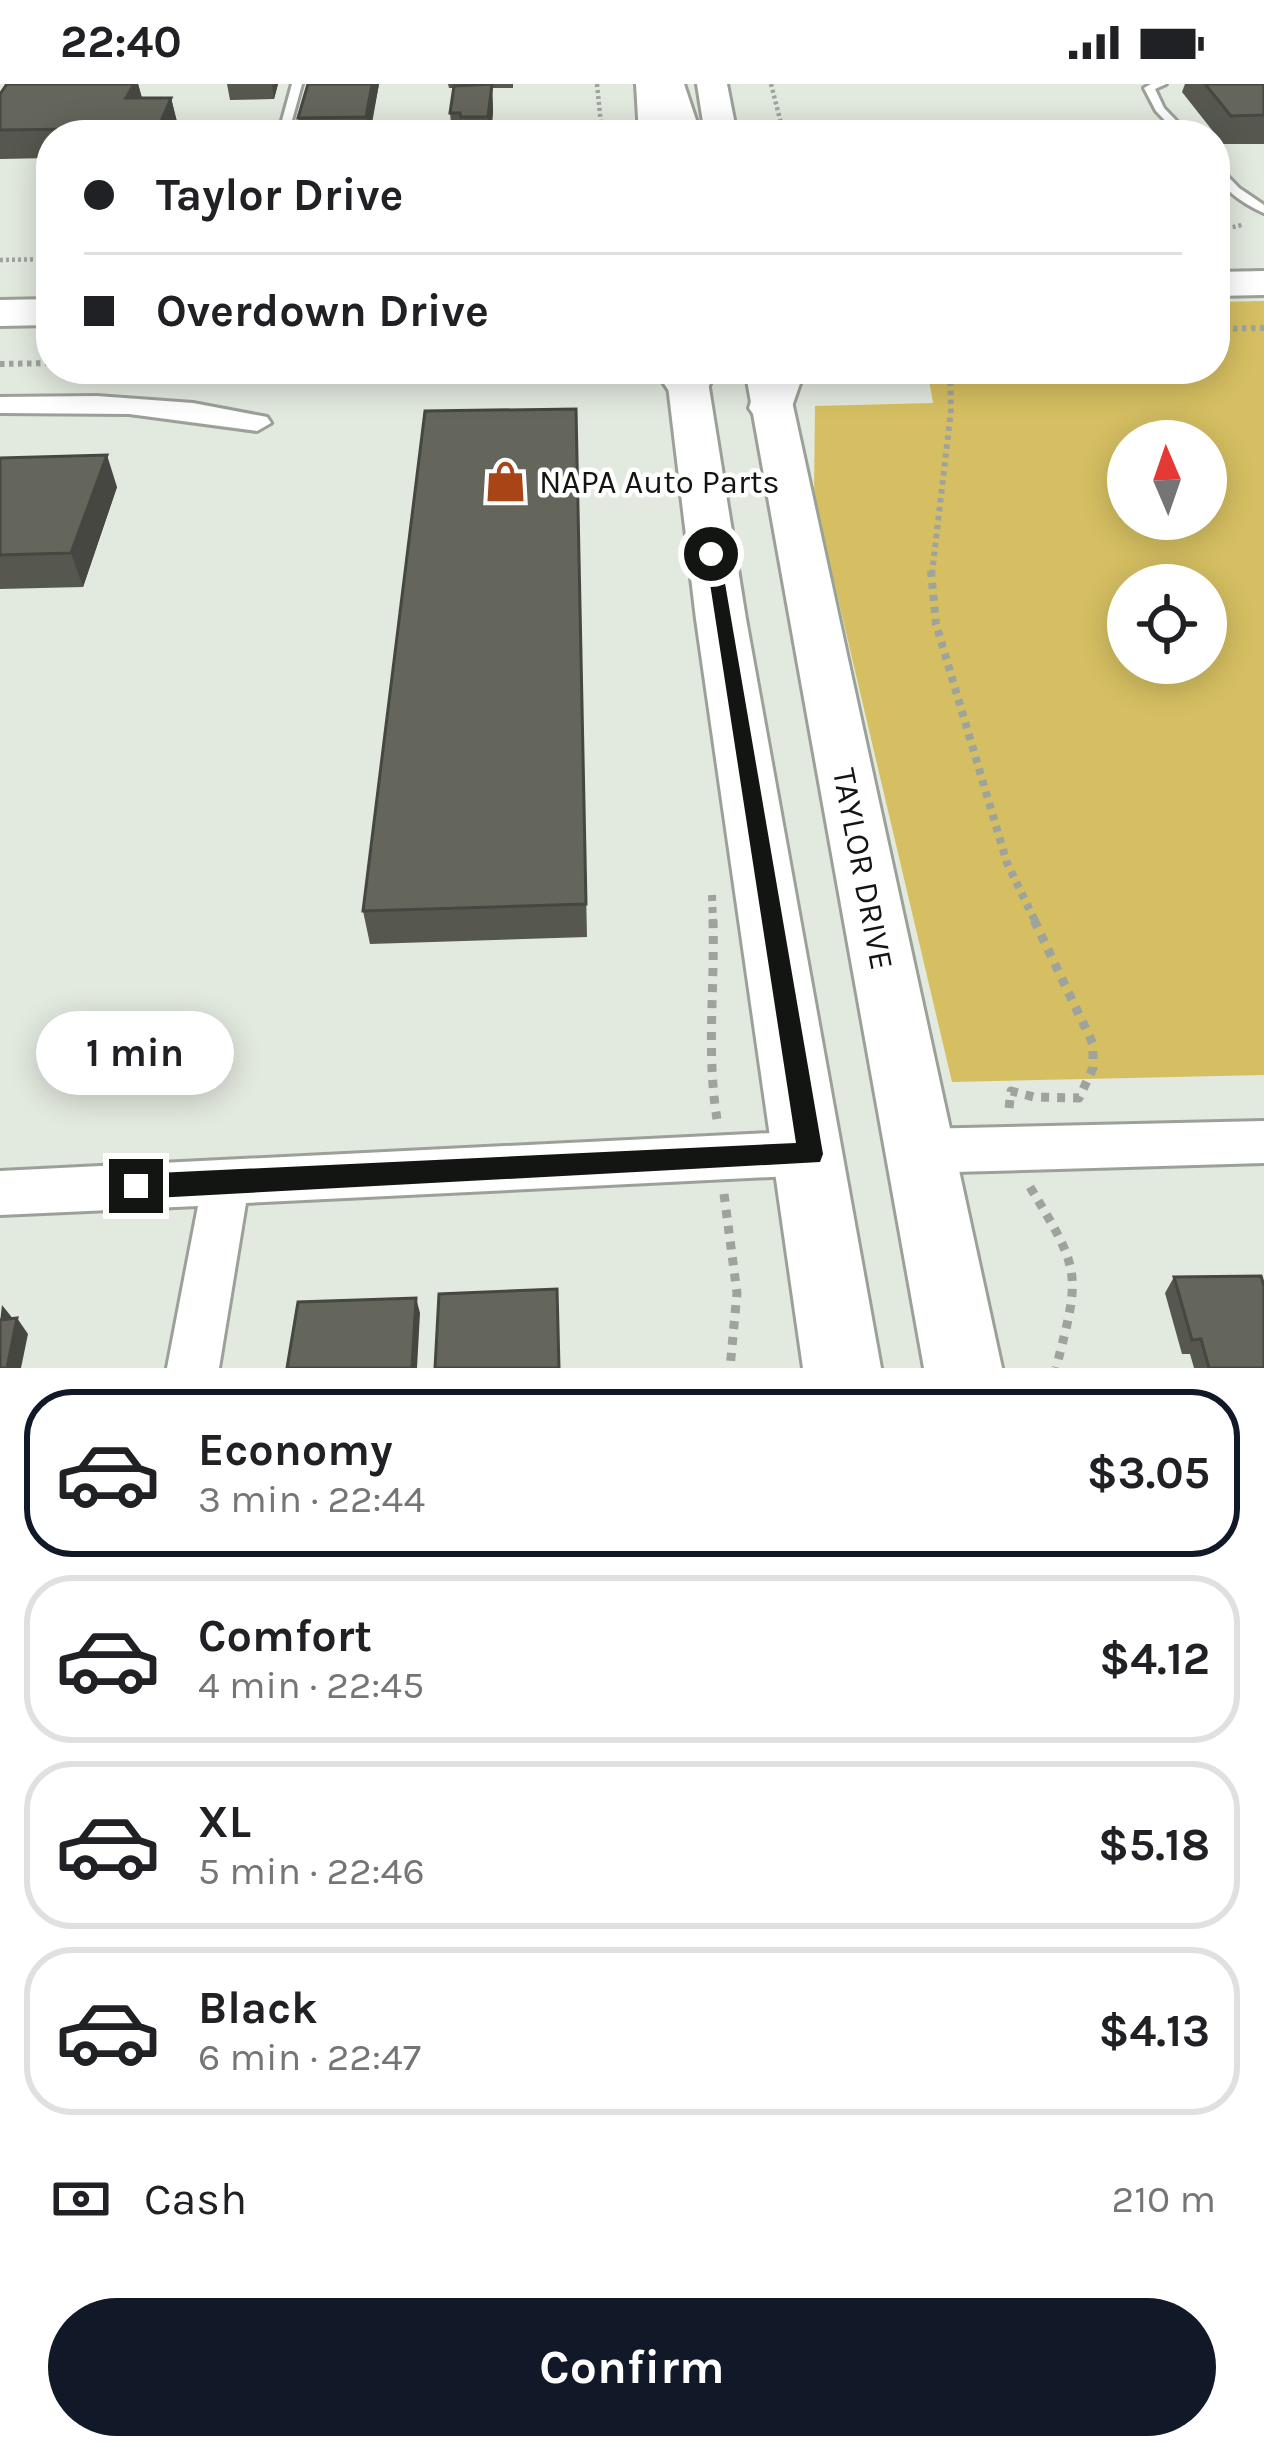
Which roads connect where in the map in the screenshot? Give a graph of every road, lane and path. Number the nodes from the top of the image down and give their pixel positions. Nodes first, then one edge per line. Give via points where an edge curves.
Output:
1 (297, 84) edge
2 (597, 84) edge
3 (651, 84) edge
4 (668, 84) edge
5 (712, 84) edge
6 (771, 84) edge
7 (1161, 84) edge
8 (287, 120) edge
9 (601, 120) edge
10 (654, 120) edge
11 (679, 120) edge
12 (719, 120) edge
13 (780, 120) edge
14 (1171, 120) edge
15 (1230, 184) edge
16 (1264, 210) edge
17 (36, 259) edge
18 (0, 260) edge
19 (36, 283) edge
20 (1264, 283) edge
21 (0, 284) edge
22 (1230, 284) edge
23 (36, 312) edge
24 (0, 313) edge
25 (1264, 328) edge
26 (1230, 329) edge
27 (36, 363) edge
28 (0, 364) edge
29 (685, 384) edge
30 (773, 384) edge
31 (950, 384) edge
32 (0, 405) edge
33 (256, 423) dead end
34 (1007, 1101) dead end
35 (1264, 1142) edge
36 (919, 1151) junction
37 (811, 1154) junction
38 (226, 1182) junction
39 (0, 1193) edge
40 (1033, 1198) dead end
41 (726, 1212) dead end
42 (193, 1368) edge
43 (730, 1368) edge
44 (842, 1368) edge
45 (963, 1368) edge
46 (1056, 1368) edge

1 - 8 lane
2 - 9 path
3 - 10 main road
4 - 11 main road
5 - 12 main road
6 - 13 path
7 - 14 lane via 1149,88
15 - 16 lane
17 - 18 path
19 - 21 main road
20 - 22 main road
23 - 24 main road
25 - 26 path
27 - 28 path
29 - 37 main road
30 - 36 main road, TAYLOR DRIVE
31 - 34 path via 931,568 935,624 1007,863 1094,1044 1078,1098 1011,1091
32 - 33 street via 138,404
35 - 36 street
36 - 45 main road, TAYLOR DRIVE
37 - 38 street
37 - 44 main road
38 - 39 street
38 - 42 street
40 - 46 path via 1070,1251 1075,1295
41 - 43 path via 736,1293

